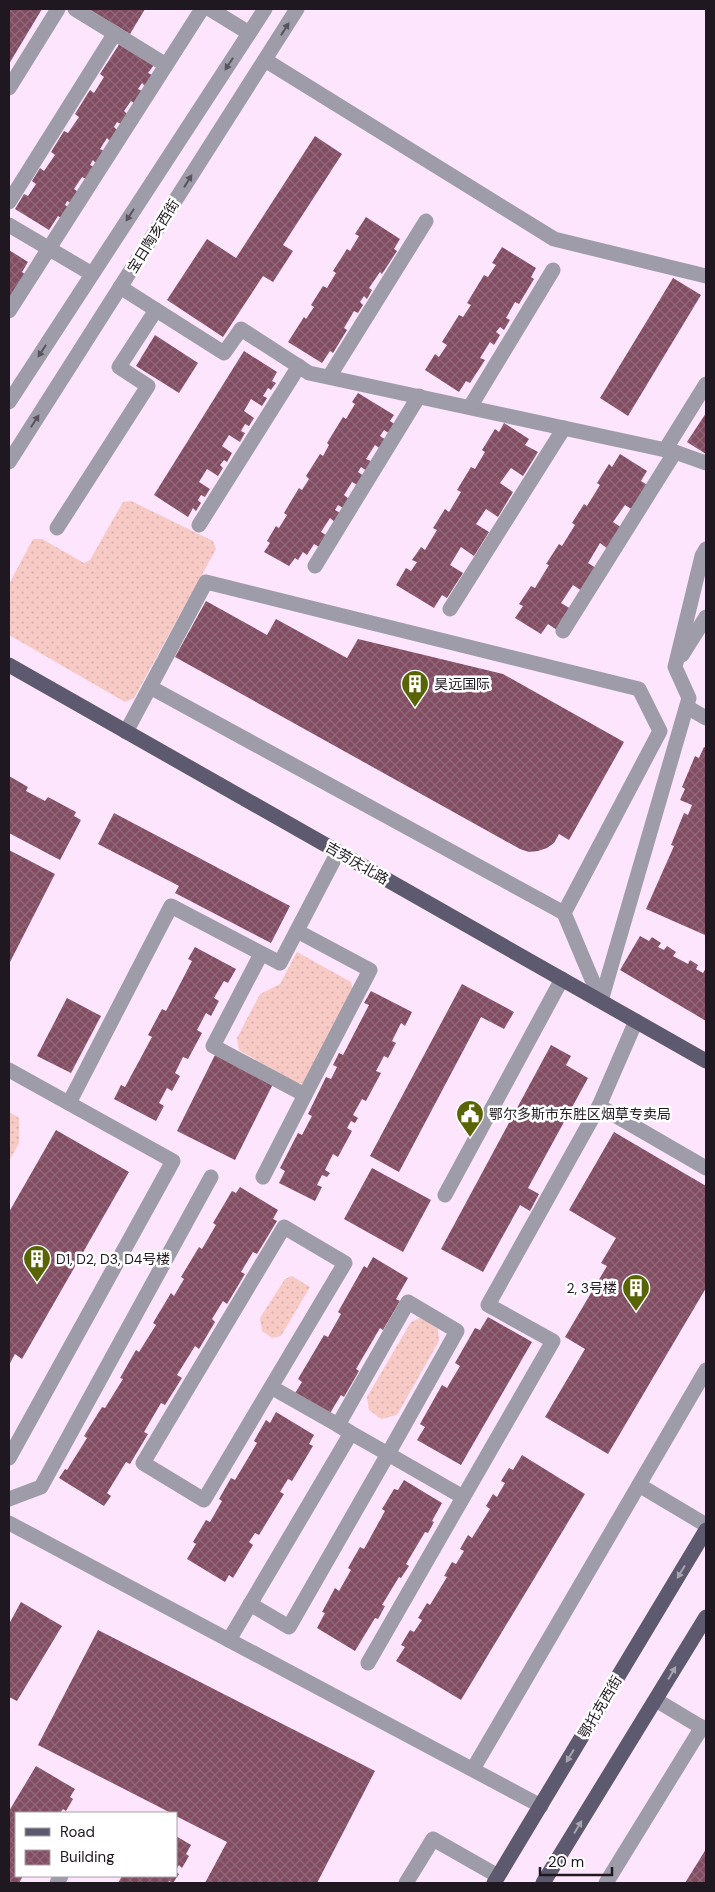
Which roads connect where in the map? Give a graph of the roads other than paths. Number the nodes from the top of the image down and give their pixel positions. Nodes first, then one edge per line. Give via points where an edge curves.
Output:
1 (58, 9) edge
2 (75, 9) edge
3 (202, 9) edge
4 (210, 9) edge
5 (265, 9) edge
6 (297, 9) edge
7 (249, 33) junction
8 (115, 34) junction
9 (265, 60) junction
10 (166, 65) junction
11 (9, 88) edge
12 (9, 202) edge
13 (426, 221) dead end
14 (9, 225) edge
15 (48, 248) junction
16 (553, 270) dead end
17 (92, 274) junction
18 (706, 276) edge
19 (120, 287) junction
20 (156, 310) junction
21 (9, 311) edge
22 (299, 366) junction
23 (329, 377) junction
24 (706, 384) edge
25 (419, 396) junction
26 (9, 402) edge
27 (470, 407) junction
28 (564, 428) junction
29 (670, 451) junction
30 (9, 462) edge
31 (706, 463) edge
32 (199, 525) dead end
33 (57, 528) dead end
34 (706, 549) edge
35 (315, 566) dead end
36 (450, 609) dead end
37 (706, 617) edge
38 (562, 631) dead end
39 (9, 665) edge
40 (675, 667) junction
41 (150, 688) junction
42 (687, 707) junction
43 (706, 718) edge
44 (126, 732) junction
45 (338, 852) junction
46 (564, 913) junction
47 (297, 931) junction
48 (261, 954) junction
49 (562, 979) junction
50 (602, 1001) junction
51 (636, 1021) junction
52 (706, 1061) edge
53 (9, 1070) edge
54 (305, 1095) junction
55 (69, 1103) junction
56 (598, 1106) junction
57 (706, 1168) edge
58 (263, 1176) dead end
59 (212, 1177) dead end
60 (445, 1195) dead end
61 (706, 1370) edge
62 (271, 1387) junction
63 (344, 1429) junction
64 (388, 1454) junction
65 (9, 1458) edge
66 (639, 1485) junction
67 (463, 1497) junction
68 (9, 1499) edge
69 (9, 1523) edge
70 (706, 1525) edge
71 (706, 1530) edge
72 (250, 1604) junction
73 (706, 1617) edge
74 (229, 1640) junction
75 (368, 1662) dead end
76 (656, 1700) junction
77 (704, 1728) edge
78 (473, 1769) junction
79 (541, 1806) junction
80 (496, 1880) edge
81 (406, 1883) edge
82 (543, 1883) edge
83 (606, 1883) edge

1 - 11 street
2 - 8 street
3 - 10 street
4 - 7 street
5 - 7 street
9 -> 6 street, 宝日陶亥西街
7 -> 17 street
8 - 10 street
8 - 12 street
9 - 18 street via 554,239
19 -> 9 street, 宝日陶亥西街
10 - 15 street
13 - 23 street
14 - 15 street
15 - 17 street
15 - 21 street
16 - 27 street
17 -> 26 street
19 - 20 street
30 -> 19 street, 宝日陶亥西街
20 - 22 street via 224,353 241,329
20 - 33 street via 119,368 148,386
22 - 23 street via 309,373
22 - 32 street
23 - 25 street
24 - 29 street
25 - 27 street
25 - 35 street
27 - 28 street
28 - 29 street
28 - 36 street
29 - 31 street
29 - 38 street
34 - 40 street
37 - 40 street
39 - 44 main road, 吉劳庆北路
40 - 42 street via 689,698
41 - 44 street
41 - 46 street
41 - 46 street via 206,582 639,689 660,731
42 - 43 street
42 - 50 street
44 - 45 main road, 吉劳庆北路
45 - 47 street
45 - 49 main road, 吉劳庆北路
46 - 50 street
47 - 48 street via 280,963
47 - 54 street via 370,970
48 - 54 street via 213,1046
48 - 55 street via 171,906
49 - 50 main road, 吉劳庆北路
49 - 60 street
50 - 51 main road, 吉劳庆北路
51 - 52 main road, 吉劳庆北路
51 - 56 street
53 - 55 street
54 - 58 street
55 - 65 street via 173,1161
56 - 57 street
56 - 67 street via 488,1305 553,1341
59 - 68 street via 41,1487
61 - 66 street
62 - 62 street via 345,1263 284,1227 143,1464 204,1500
62 - 63 street
63 - 64 street
63 - 64 street via 408,1302 457,1331
63 - 72 street
64 - 67 street
64 - 72 street via 289,1627
66 - 70 street
66 - 78 street
67 - 75 street
69 - 74 street
71 -> 79 main road, 鄂托克西街
72 - 74 street
76 -> 73 main road
74 - 78 street
76 - 77 street
82 -> 76 main road
77 - 83 street
78 - 79 street
79 - 80 main road, 鄂托克西街
80 - 81 street via 432,1839

